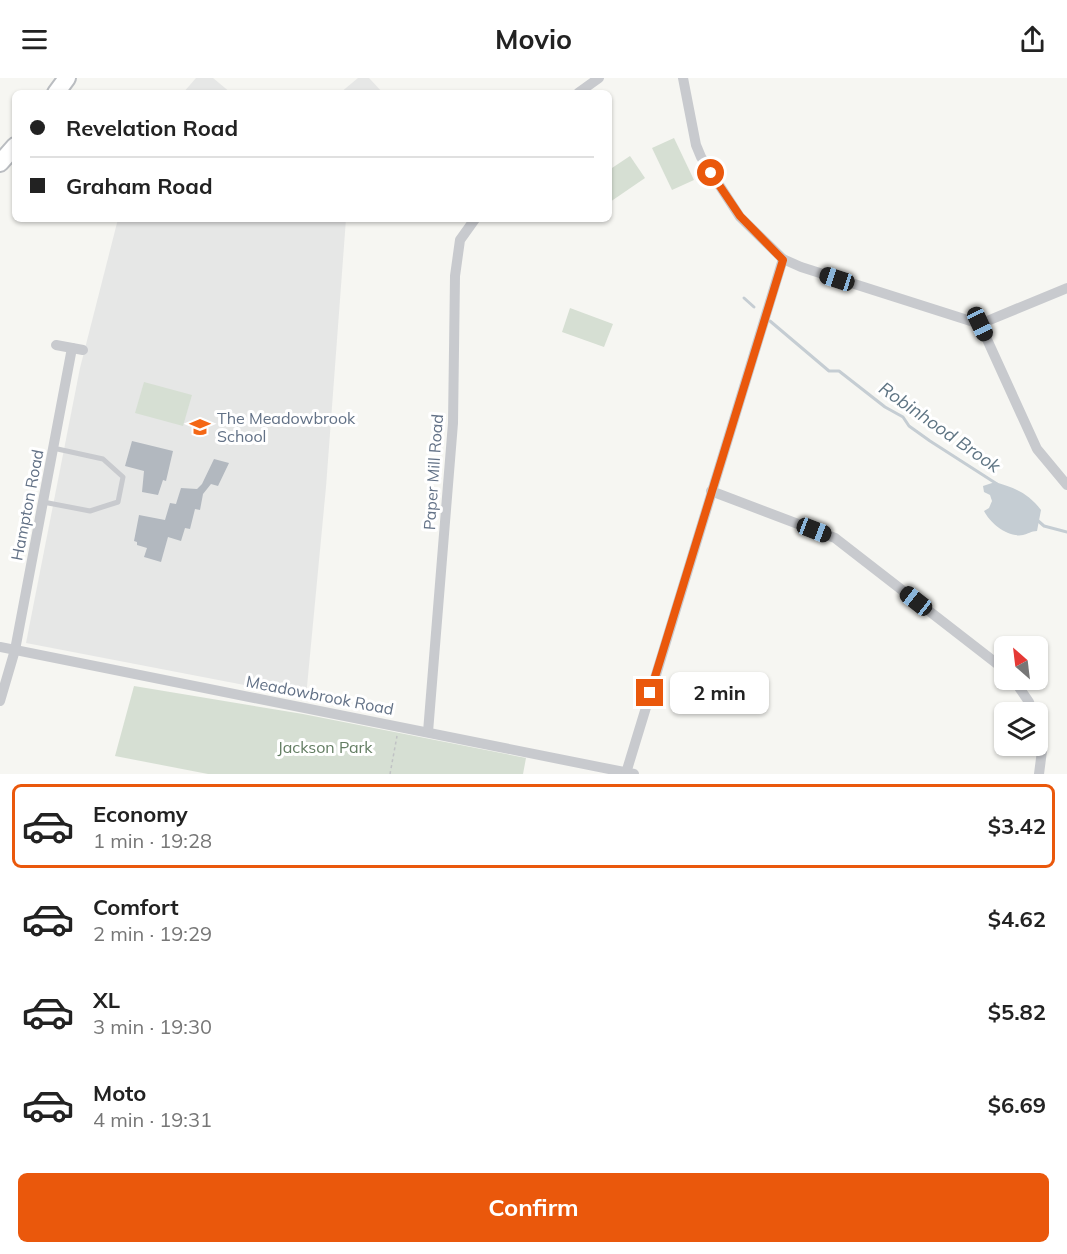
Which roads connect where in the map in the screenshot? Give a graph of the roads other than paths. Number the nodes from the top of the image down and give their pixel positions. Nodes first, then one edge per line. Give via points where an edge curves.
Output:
1 (599, 78) edge
2 (683, 78) edge
3 (582, 90) edge
4 (12, 149) edge
5 (0, 163) edge
6 (473, 222) edge
7 (783, 260) junction
8 (1067, 288) edge
9 (980, 324) junction
10 (56, 345) dead end
11 (53, 448) junction
12 (1067, 485) edge
13 (711, 491) junction
14 (43, 502) junction
15 (0, 647) edge
16 (15, 650) junction
17 (994, 661) edge
18 (0, 701) edge
19 (428, 732) junction
20 (1042, 756) edge
21 (630, 773) edge
22 (1040, 774) edge

1 - 3 street
2 - 7 street via 701,157 740,216
4 - 5 main road
6 - 19 street, Paper Mill Road via 460,240 455,276 453,423
7 - 9 street
7 - 13 street
8 - 9 street
9 - 12 street via 1037,449
10 - 11 street, Hampton Road via 78,349
11 - 14 street, Hampton Road
11 - 14 lane via 104,459 123,477 118,502 90,511
13 - 17 street via 835,538
13 - 21 street
14 - 16 street, Hampton Road
15 - 16 street, Meadowbrook Road
16 - 18 street, Hampton Road
16 - 19 street, Meadowbrook Road
19 - 21 street, Meadowbrook Road
20 - 22 street

